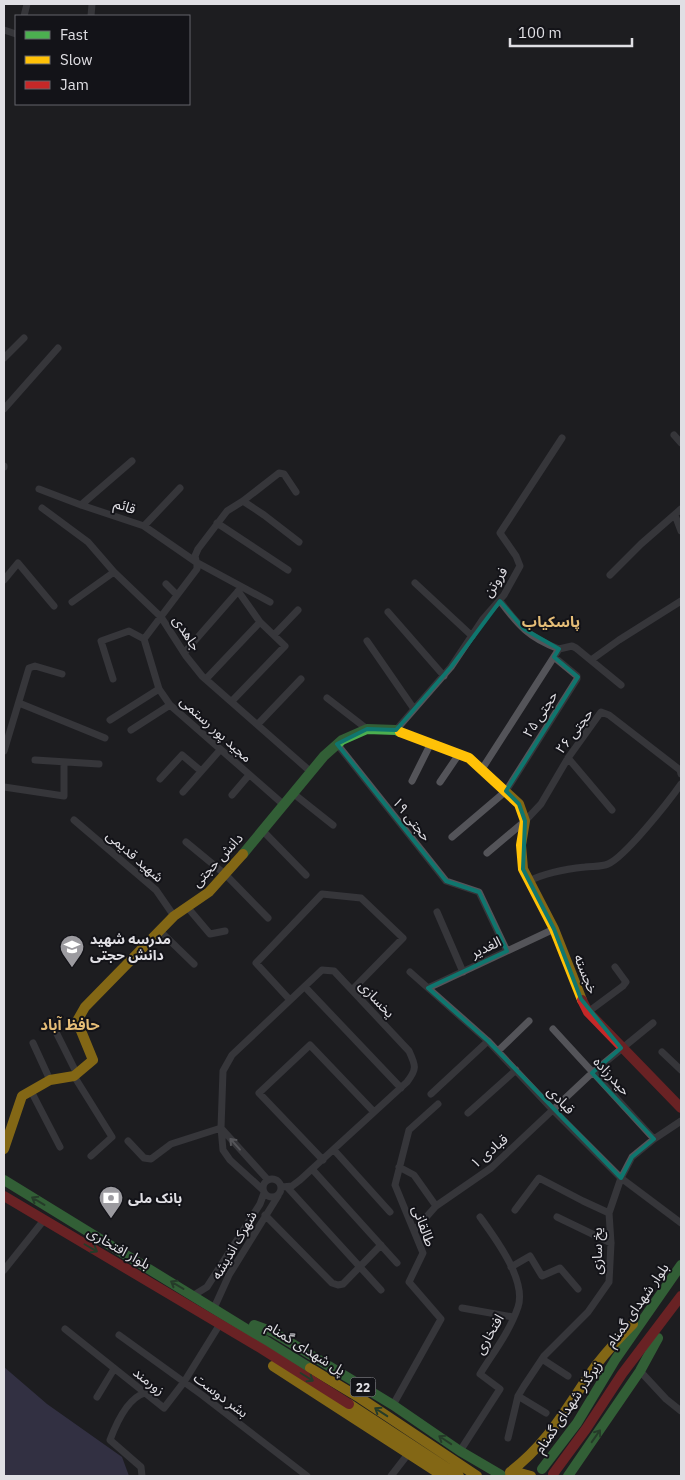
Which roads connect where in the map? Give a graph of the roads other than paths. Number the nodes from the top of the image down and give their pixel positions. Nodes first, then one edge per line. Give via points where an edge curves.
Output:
1 (24, 338) dead end
2 (58, 348) dead end
3 (4, 358) edge
4 (4, 408) edge
5 (674, 435) dead end
6 (562, 438) dead end
7 (681, 443) edge
8 (132, 461) dead end
9 (180, 488) dead end
10 (39, 489) dead end
11 (296, 492) dead end
12 (243, 501) junction
13 (81, 505) junction
14 (42, 508) dead end
15 (681, 509) edge
16 (675, 515) junction
17 (217, 523) junction
18 (144, 526) junction
19 (681, 531) edge
20 (299, 542) dead end
21 (196, 562) junction
22 (288, 570) dead end
23 (114, 572) junction
24 (610, 575) dead end
25 (4, 580) edge
26 (166, 584) dead end
27 (415, 584) dead end
28 (240, 589) junction
29 (177, 595) junction
30 (500, 600) junction
31 (681, 601) edge
32 (72, 602) dead end
33 (270, 602) dead end
34 (54, 606) dead end
35 (298, 610) dead end
36 (388, 612) dead end
37 (161, 617) junction
38 (260, 622) junction
39 (274, 635) junction
40 (472, 636) junction
41 (144, 639) junction
42 (367, 641) dead end
43 (559, 649) junction
44 (184, 653) junction
45 (554, 657) junction
46 (590, 660) junction
47 (62, 674) dead end
48 (444, 676) junction
49 (113, 679) dead end
50 (206, 679) junction
51 (301, 679) dead end
52 (621, 684) dead end
53 (159, 689) junction
54 (327, 698) dead end
55 (232, 702) junction
56 (18, 703) junction
57 (170, 705) junction
58 (414, 709) junction
59 (110, 720) dead end
60 (258, 724) junction
61 (367, 729) junction
62 (131, 730) dead end
63 (396, 730) junction
64 (105, 738) dead end
65 (431, 743) junction
66 (337, 744) junction
67 (220, 750) junction
68 (4, 751) edge
69 (459, 754) junction
70 (568, 758) junction
71 (35, 760) dead end
72 (64, 762) junction
73 (99, 764) dead end
74 (482, 769) junction
75 (201, 771) junction
76 (311, 772) junction
77 (681, 774) edge
78 (249, 775) junction
79 (160, 779) dead end
80 (412, 781) dead end
81 (440, 782) dead end
82 (681, 784) edge
83 (4, 787) edge
84 (506, 791) junction
85 (183, 792) dead end
86 (294, 794) junction
87 (232, 795) dead end
88 (284, 805) junction
89 (612, 810) dead end
90 (74, 820) dead end
91 (525, 821) junction
92 (333, 825) dead end
93 (262, 831) junction
94 (452, 837) dead end
95 (186, 842) dead end
96 (487, 853) dead end
97 (226, 875) junction
98 (306, 875) dead end
99 (529, 881) junction
100 (188, 908) junction
101 (436, 912) dead end
102 (174, 916) junction
103 (268, 918) dead end
104 (554, 929) junction
105 (160, 931) junction
106 (225, 931) dead end
107 (507, 951) junction
108 (194, 964) dead end
109 (615, 967) dead end
110 (410, 972) dead end
111 (463, 972) junction
112 (304, 987) junction
113 (428, 988) junction
114 (352, 990) junction
115 (290, 1000) junction
116 (588, 1012) junction
117 (529, 1021) dead end
118 (653, 1023) dead end
119 (54, 1028) dead end
120 (553, 1029) dead end
121 (488, 1041) junction
122 (33, 1043) dead end
123 (622, 1048) junction
124 (498, 1051) junction
125 (662, 1052) dead end
126 (516, 1070) junction
127 (681, 1070) edge
128 (592, 1073) junction
129 (76, 1075) junction
130 (50, 1080) junction
131 (402, 1088) junction
132 (31, 1091) junction
133 (431, 1094) dead end
134 (438, 1104) dead end
135 (681, 1108) edge
136 (553, 1110) junction
137 (374, 1112) junction
138 (468, 1113) dead end
139 (681, 1121) edge
140 (221, 1128) junction
141 (654, 1139) junction
142 (128, 1141) dead end
143 (60, 1147) dead end
144 (4, 1149) edge
145 (334, 1150) junction
146 (91, 1156) dead end
147 (323, 1160) junction
148 (399, 1167) junction
149 (312, 1169) junction
150 (621, 1178) junction
151 (4, 1180) edge
152 (268, 1180) junction
153 (284, 1187) junction
154 (263, 1192) junction
155 (4, 1196) edge
156 (278, 1196) junction
157 (436, 1206) junction
158 (516, 1210) dead end
159 (390, 1212) dead end
160 (609, 1212) junction
161 (265, 1215) junction
162 (557, 1216) dead end
163 (480, 1217) dead end
164 (44, 1220) junction
165 (681, 1223) edge
166 (414, 1231) junction
167 (239, 1236) junction
168 (249, 1242) junction
169 (611, 1243) junction
170 (381, 1245) junction
171 (397, 1263) dead end
172 (681, 1265) edge
173 (360, 1267) junction
174 (511, 1267) junction
175 (4, 1270) edge
176 (381, 1290) dead end
177 (578, 1290) dead end
178 (194, 1296) junction
179 (681, 1296) edge
180 (659, 1297) junction
181 (674, 1307) junction
182 (462, 1308) dead end
183 (216, 1309) junction
184 (513, 1317) junction
185 (220, 1324) junction
186 (65, 1329) dead end
187 (119, 1335) dead end
188 (542, 1359) junction
189 (615, 1360) joint
190 (114, 1369) junction
191 (640, 1371) junction
192 (622, 1374) joint
193 (568, 1376) dead end
194 (184, 1382) junction
195 (145, 1393) junction
196 (518, 1396) junction
197 (97, 1397) dead end
198 (393, 1405) junction
199 (681, 1410) edge
200 (406, 1413) junction
201 (546, 1414) dead end
202 (384, 1438) junction
203 (508, 1438) dead end
204 (460, 1451) junction
205 (408, 1454) junction
206 (542, 1469) dead end
207 (552, 1474) dead end
208 (503, 1475) edge
209 (530, 1475) edge
210 (142, 1476) edge
211 (307, 1476) edge
212 (391, 1476) edge
213 (442, 1476) edge
214 (459, 1476) edge
215 (477, 1476) edge
216 (568, 1476) edge

1 - 3 street
2 - 4 street
5 - 7 street
6 - 30 street, فروتن via 500,533 520,566
8 - 13 street
9 - 18 street
10 - 13 street, قائم
11 - 12 street via 282,473
12 - 17 street via 227,511
12 - 20 street
13 - 18 street, قائم
14 - 23 street, جاهدی via 88,542
15 - 16 street
16 - 19 street
16 - 24 street
17 - 21 street via 198,549
17 - 22 street
18 - 21 street, قائم
21 - 28 street, قائم
21 - 29 street via 197,570
23 - 32 street
23 - 37 street, جاهدی
25 - 34 street via 18,563
26 - 29 street
27 - 40 street
28 - 33 street, قائم
28 - 38 street
28 - 44 street
29 - 37 street
30 - 40 street, فروتن via 482,619
30 - 43 street via 524,629 540,642
31 - 46 street
35 - 39 street
36 - 48 street
37 - 41 street
37 - 44 street, جاهدی
38 - 39 street
38 - 50 street
39 - 55 street via 285,646
40 - 48 street, فروتن
41 - 49 street via 129,631 101,641
41 - 53 street, مجید پور رستمی
42 - 58 street
43 - 45 street
43 - 46 street via 572,646
44 - 50 street, جاهدی
45 - 74 street
45 - 84 street, حجتی ۲۵ via 578,677
46 - 52 street
47 - 56 street via 31,666
48 - 58 street, فروتن
50 - 55 street, جاهدی
51 - 60 street
53 - 57 street, مجید پور رستمی
53 - 59 street
54 - 61 street
55 - 60 street, جاهدی
56 - 64 street
56 - 68 street
57 - 62 street
57 - 67 street, مجید پور رستمی
58 - 63 street, فروتن
60 - 76 street, جاهدی
61 - 63 main road, دانش حجتی
61 - 66 main road, دانش حجتی
63 - 65 main road, دانش حجتی
65 - 69 main road, دانش حجتی
65 - 80 street
66 - 76 main road, دانش حجتی
66 - 107 street, حجتی ۱۹ via 446,881 479,892
67 - 75 street
67 - 78 street, مجید پور رستمی
69 - 74 main road, دانش حجتی
69 - 81 street
70 - 77 street, حجتی ۲۶ via 601,712 673,764
70 - 89 street
70 - 91 street, حجتی ۲۶ via 541,804
71 - 72 street
72 - 73 street
72 - 83 street via 64,796
74 - 84 main road, دانش حجتی
75 - 79 street via 182,755
75 - 85 street
76 - 86 main road, دانش حجتی
78 - 87 street
78 - 88 street, مجید پور رستمی
82 - 99 street via 624,853 608,864 542,874
84 - 91 main road, دانش حجتی via 519,804
84 - 94 street
86 - 88 main road, دانش حجتی
86 - 92 street
88 - 93 main road, دانش حجتی
90 - 102 street, شهید قدیمی via 156,890
91 - 96 street, حجتی ۲۶
91 - 99 main road, خجسته via 523,869
93 - 97 main road, دانش حجتی
93 - 98 street
95 - 97 street
97 - 100 main road, دانش حجتی
97 - 103 street
99 - 104 main road, خجسته
100 - 102 main road, دانش حجتی
100 - 106 street via 210,934
101 - 111 street
102 - 105 main road, دانش حجتی
104 - 107 street, الغدیر
104 - 116 main road, خجسته
105 - 108 street
105 - 129 main road, دانش حجتی via 85,1007 77,1021 93,1060
107 - 111 street, الغدیر
109 - 116 street via 626,982
110 - 113 street, قبادی
111 - 113 street, الغدیر
112 - 114 street, یخسازی via 322,970 334,971
112 - 115 street, یخسازی
112 - 131 street
113 - 121 street, قبادی
114 - 115 street via 403,938 361,898 322,894 256,963
114 - 131 street, یخسازی via 409,1051 415,1072
115 - 140 street, یخسازی via 232,1055 222,1071
116 - 123 main road, خجسته
117 - 124 street
118 - 123 street, قبادی ۱
119 - 129 street
120 - 128 street, حیدرزاده
121 - 124 street, قبادی
121 - 133 street
122 - 130 street
123 - 128 street, قبادی ۱
123 - 135 main road, خجسته
124 - 126 street, قبادی
125 - 127 street
126 - 136 street, قبادی
126 - 138 street
128 - 136 street, قبادی ۱
128 - 141 street, حیدرزاده
129 - 130 main road
129 - 146 street via 112,1137
130 - 132 main road
131 - 137 street, یخسازی
132 - 143 street
132 - 144 main road via 22,1096
134 - 148 street, طالقانی via 409,1130
136 - 150 street, قبادی
136 - 157 street, قبادی ۱ via 491,1168
137 - 145 street, یخسازی
137 - 147 street via 310,1045 259,1093
139 - 141 street, یخ سازی
140 - 142 street via 170,1144 151,1159 144,1158
152 -> 140 street
140 - 154 street, یخسازی via 223,1150
141 - 150 street, یخ سازی via 632,1157
145 - 147 street, یخسازی
145 - 159 street
147 - 149 street, یخسازی
148 - 157 street via 414,1175
148 - 166 street, طالقانی via 395,1185
149 - 153 street, یخسازی via 296,1183
149 - 170 street
150 - 160 street, یخ سازی
150 - 165 street, قبادی
178 -> 151 main road, بلوار افتخاری / 22
152 - 153 street via 276,1180
152 - 154 street
153 - 156 street
153 - 173 street
154 - 156 street via 272,1198
154 - 167 street, شهرک اندیشه via 260,1204
155 - 164 main road, بلوار افتخاری / 22
156 - 161 street, شهرک اندیشه
157 - 166 street, قبادی ۱
158 - 160 street via 539,1178
160 - 169 street, یخ سازی
161 - 168 street, شهرک اندیشه
161 - 173 street via 332,1283 343,1284
162 - 169 street
163 - 174 street, افتخاری via 502,1247
164 - 175 street
164 -> 185 main road, بلوار افتخاری / 22
166 - 198 street, طالقانی via 423,1253 409,1282 441,1319
167 - 168 street
167 - 178 street, شهرک اندیشه via 207,1287
168 - 183 street, شهرک اندیشه via 229,1275
169 - 188 street, یخ سازی via 609,1282 588,1312
170 - 171 street
170 - 173 street
172 - 180 main road, بلوار شهدای گمنام
173 - 176 street
174 - 177 street via 530,1256 542,1276 560,1268
174 - 184 street, افتخاری via 517,1282 519,1305
178 - 183 main road, بلوار افتخاری / 22
179 - 181 main road, بلوار شهدای گمنام
180 - 189 main road, بلوار شهدای گمنام
180 - 208 main road via 608,1350 524,1464
181 - 191 main road
181 - 192 main road, بلوار شهدای گمنام
182 - 184 street
183 - 198 main road, 22 via 273,1332
215 -> 183 main road, پل شهدای گمنام via 368,1403
184 - 204 street, افتخاری via 480,1374 500,1389
185 - 194 street, زورمند
185 - 202 main road, 22 via 235,1341
185 -> 214 main road, پل شهدای گمنام
186 - 190 street, زورمند
187 - 194 street, بشر دوست
188 - 193 street
188 - 196 street, یخ سازی
189 - 206 main road, زیرگذر شهدای گمنام via 577,1423
190 - 195 street, زورمند
190 - 197 street
191 - 199 street
216 -> 191 main road
192 - 207 main road, زیرگذر شهدای گمنام
194 - 195 street, زورمند via 164,1408
194 - 211 street, بشر دوست
195 - 210 street via 136,1397 122,1414 110,1440 141,1467
196 - 201 street
196 - 203 street, یخ سازی
198 - 200 main road, 22
200 - 202 main road via 408,1421 404,1432 393,1439
204 -> 200 main road, 22
202 - 205 main road, 22
204 - 208 main road, 22
204 - 213 main road via 461,1468 452,1475
205 - 212 street
205 - 213 main road, 22
208 - 209 main road, 22

